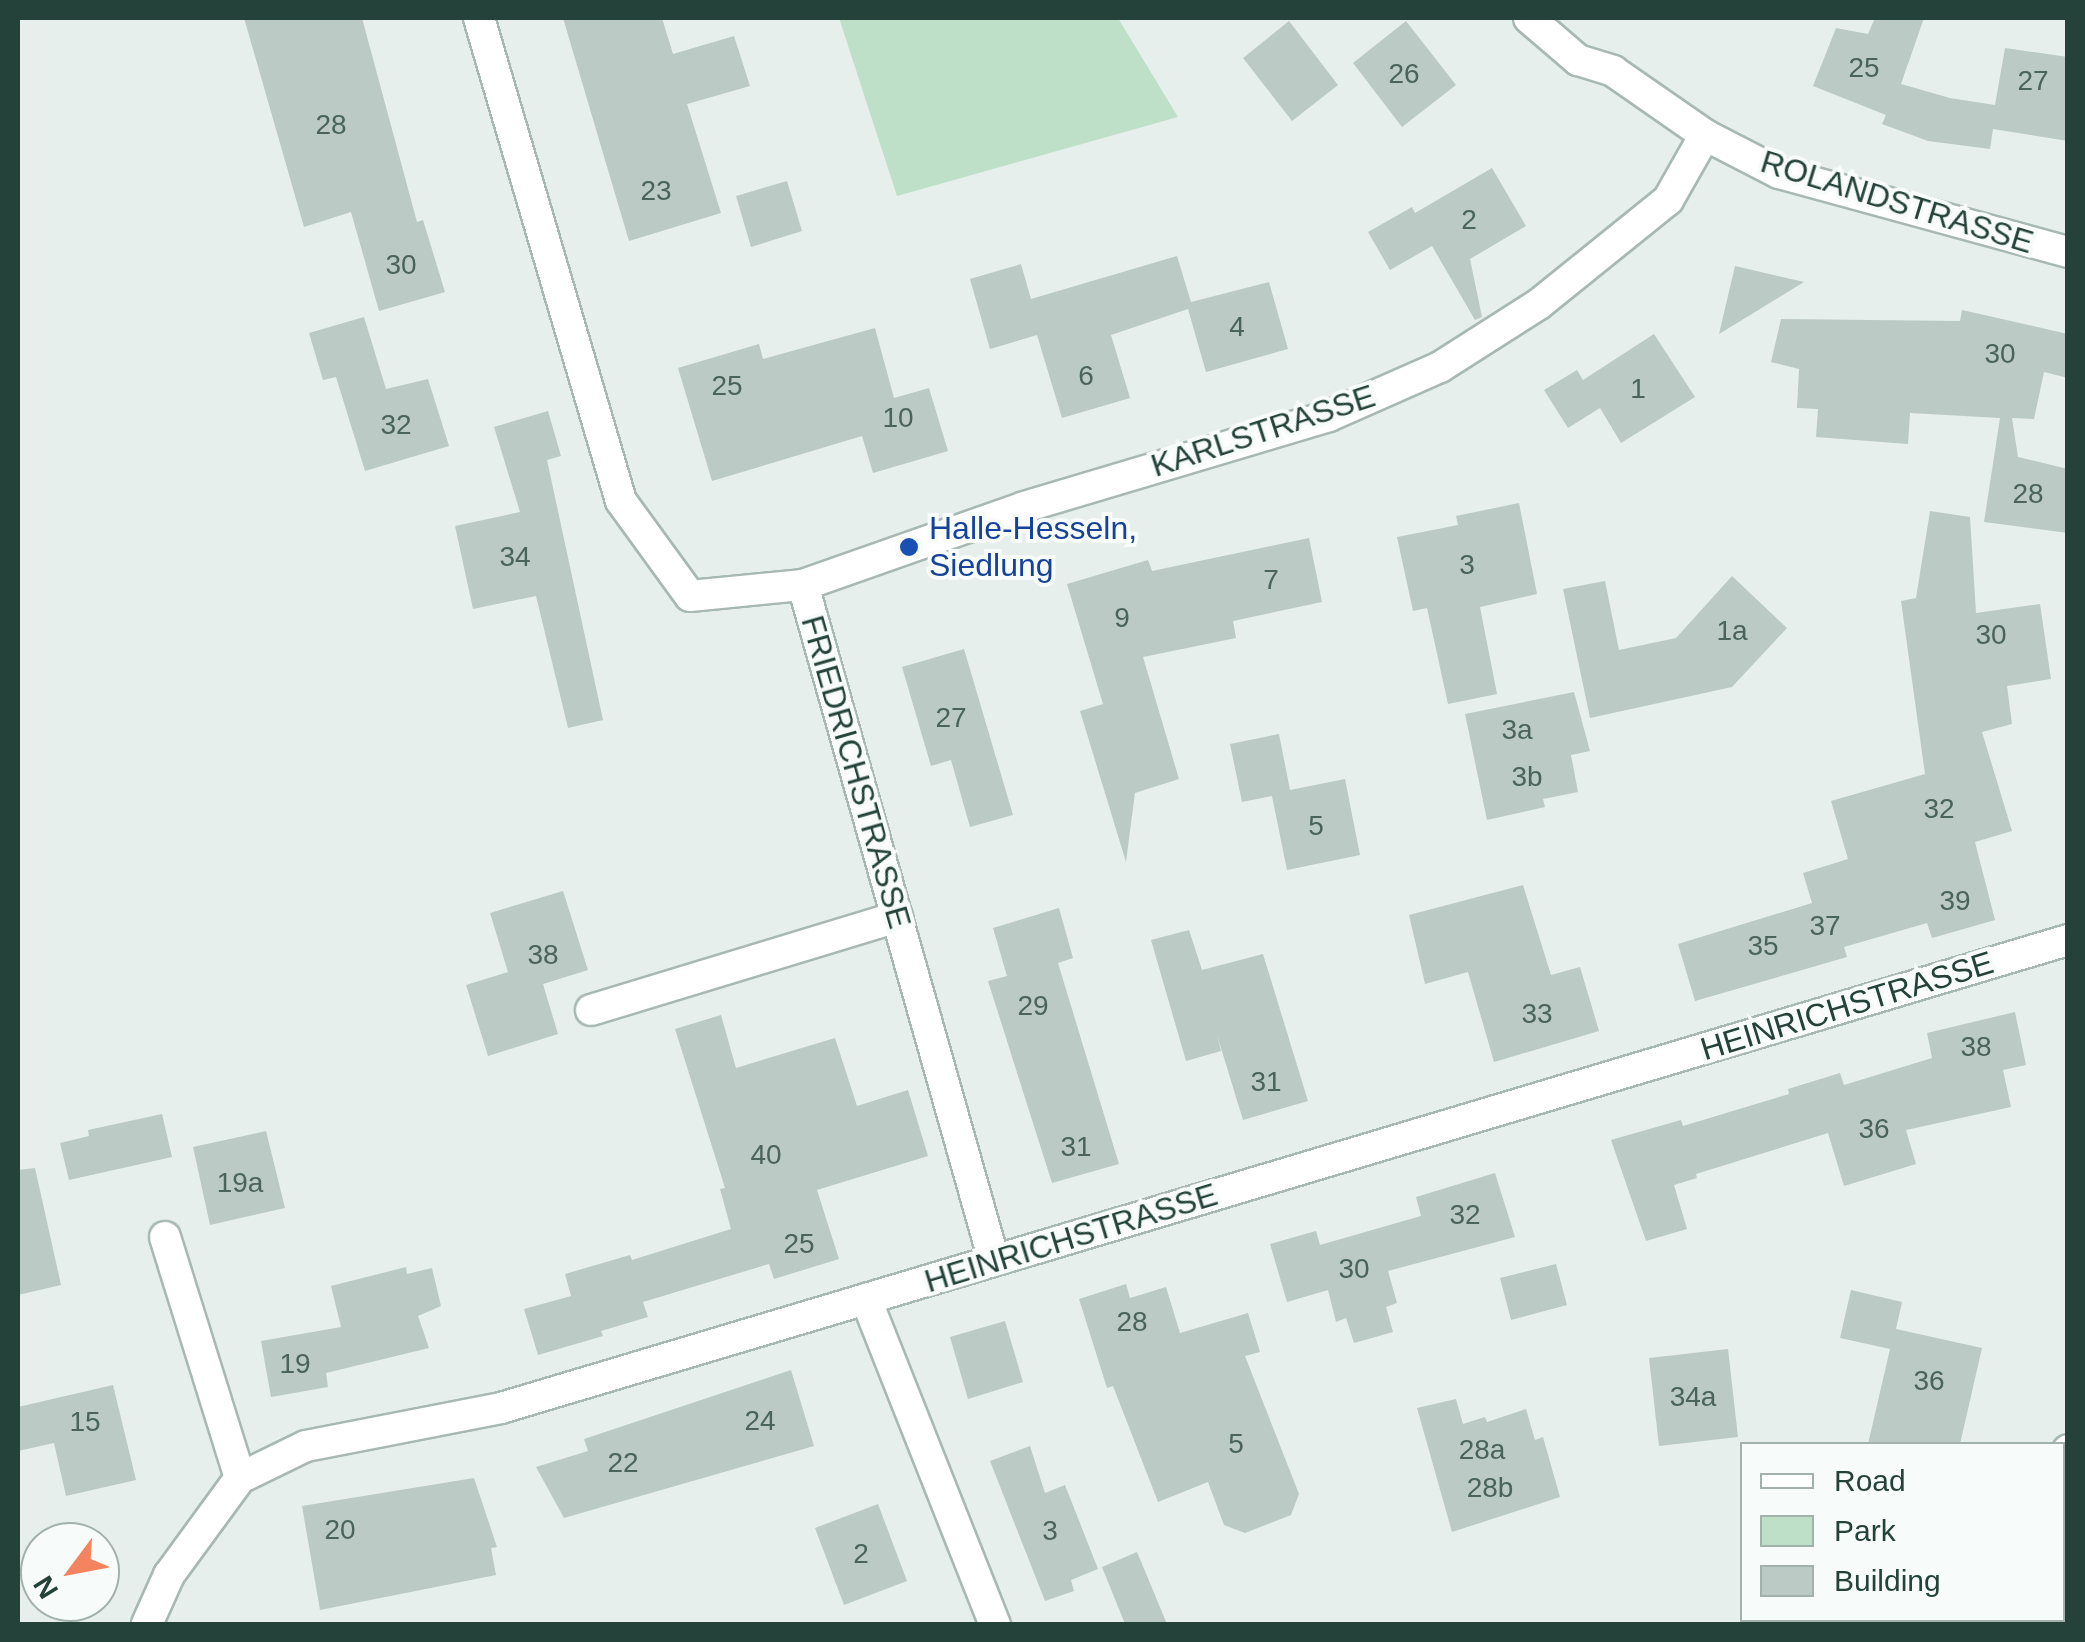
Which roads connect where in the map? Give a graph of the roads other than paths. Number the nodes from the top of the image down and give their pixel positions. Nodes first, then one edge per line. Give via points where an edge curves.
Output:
1 (479, 18) edge
2 (1529, 18) edge
3 (1705, 135) junction
4 (2068, 252) edge
5 (803, 586) junction
6 (897, 917) junction
7 (2068, 940) edge
8 (591, 1010) dead end
9 (165, 1236) dead end
10 (994, 1261) junction
11 (866, 1299) junction
12 (2068, 1450) edge
13 (240, 1478) junction
14 (2065, 1480) edge
15 (147, 1624) edge
16 (995, 1624) edge

1 - 5 street, FRIEDRICHSTRASSE via 620,501 690,596
2 - 3 street, ROLANDSTRASSE via 1578,60 1613,71
3 - 4 street, ROLANDSTRASSE via 1779,173
3 - 5 street, KARLSTRASSE via 1668,200 1539,304 1440,366 1329,416 1024,507
5 - 6 street, FRIEDRICHSTRASSE
6 - 8 street
6 - 10 street, FRIEDRICHSTRASSE
7 - 10 street, HEINRICHSTRASSE
9 - 13 street
10 - 11 street, HEINRICHSTRASSE
11 - 13 street, HEINRICHSTRASSE via 501,1408 306,1446
11 - 16 street
12 - 14 street
13 - 15 street, HEINRICHSTRASSE via 169,1574

